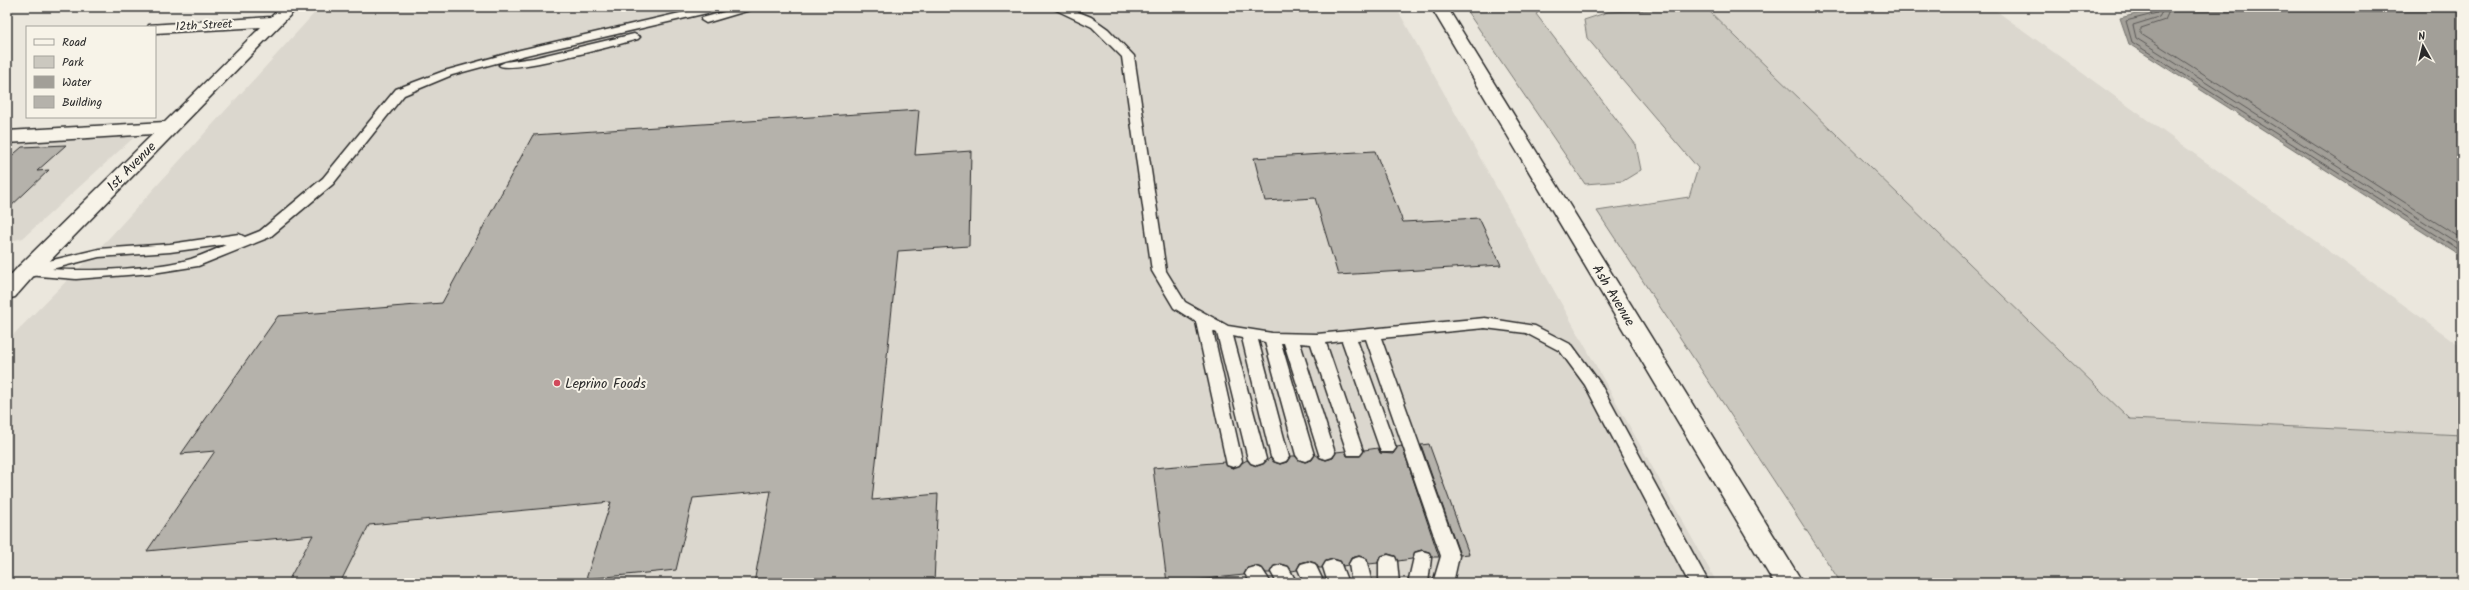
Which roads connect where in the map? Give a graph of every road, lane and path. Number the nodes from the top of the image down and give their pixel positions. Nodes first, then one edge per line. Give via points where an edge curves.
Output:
1 (290, 7) edge
2 (720, 7) edge
3 (755, 7) edge
4 (1055, 7) edge
5 (1439, 7) edge
6 (277, 21) junction
7 (156, 28) edge
8 (448, 73) junction
9 (171, 127) junction
10 (7, 137) edge
11 (265, 234) junction
12 (17, 271) edge
13 (7, 292) edge
14 (1203, 320) junction
15 (1224, 330) junction
16 (1372, 335) junction
17 (1248, 336) junction
18 (1348, 337) junction
19 (1272, 338) junction
20 (1317, 339) junction
21 (1291, 340) junction
22 (1387, 448) dead end
23 (1354, 450) dead end
24 (1326, 453) dead end
25 (1305, 455) dead end
26 (1280, 457) dead end
27 (1257, 459) dead end
28 (1233, 461) dead end
29 (1422, 558) dead end
30 (1388, 562) dead end
31 (1359, 564) dead end
32 (1362, 583) edge
33 (1389, 583) edge
34 (1418, 583) edge
35 (1443, 583) edge
36 (1699, 583) edge
37 (1790, 583) edge

1 - 6 street, 1st Avenue
2 - 8 lane via 524,52
3 - 8 lane via 532,61
4 - 14 lane via 1074,12 1106,31 1128,56 1159,271 1179,305
5 - 37 street, Ash Avenue
6 - 7 street, 12th Street
6 - 9 street, 1st Avenue
8 - 11 lane via 400,92 328,181
9 - 10 street
9 - 12 street, 1st Avenue
11 - 12 lane via 170,248 99,253
11 - 12 lane via 193,263 153,269 76,275
12 - 13 street, 1st Avenue
14 - 15 lane
14 - 28 lane
15 - 17 lane
15 - 27 lane
16 - 18 lane
16 - 35 lane via 1450,556
16 - 36 lane via 1485,323 1530,329 1566,348 1592,383
17 - 19 lane
17 - 26 lane
18 - 20 lane
18 - 22 lane
19 - 21 lane
19 - 25 lane
20 - 21 lane
20 - 23 lane
21 - 24 lane
29 - 34 lane
30 - 33 lane
31 - 32 lane

